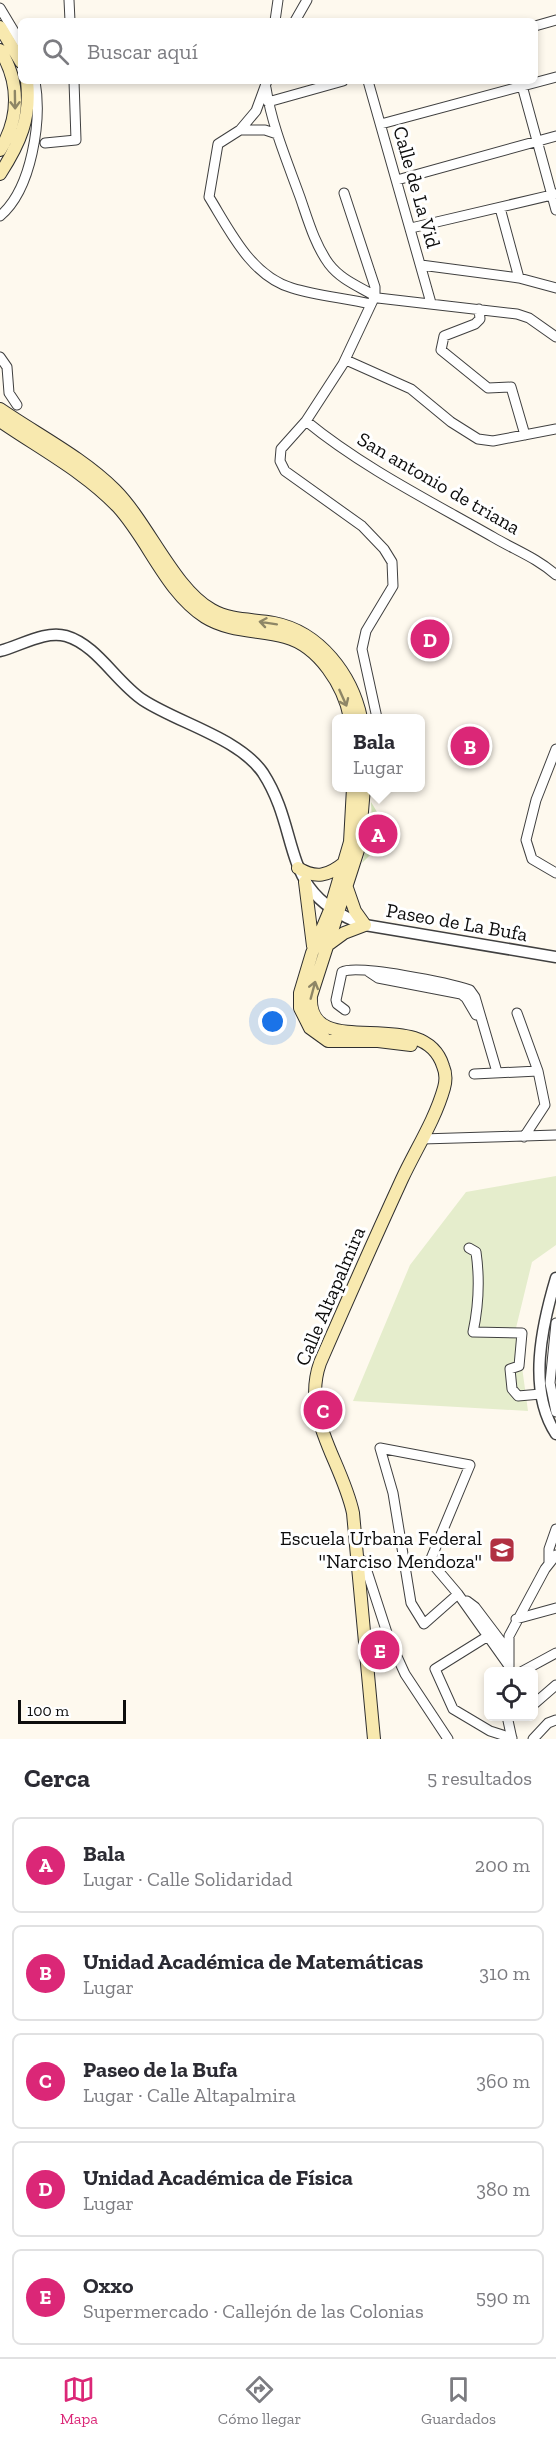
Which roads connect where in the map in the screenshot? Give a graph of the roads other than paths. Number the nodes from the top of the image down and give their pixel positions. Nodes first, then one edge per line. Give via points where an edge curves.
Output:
1 (69, 0) edge
2 (278, 0) edge
3 (307, 0) edge
4 (0, 8) edge
5 (70, 18) edge
6 (275, 18) edge
7 (297, 18) edge
8 (556, 20) edge
9 (538, 25) edge
10 (0, 27) edge
11 (18, 38) edge
12 (0, 50) edge
13 (18, 57) edge
14 (556, 77) edge
15 (538, 81) edge
16 (27, 84) edge
17 (34, 84) edge
18 (74, 84) edge
19 (266, 84) edge
20 (332, 84) edge
21 (369, 84) edge
22 (522, 84) edge
23 (268, 102) junction
24 (381, 124) junction
25 (240, 130) junction
26 (16, 134) junction
27 (277, 134) junction
28 (556, 136) edge
29 (538, 141) junction
30 (34, 142) junction
31 (45, 143) dead end
32 (0, 150) edge
33 (0, 174) edge
34 (397, 180) junction
35 (344, 193) dead end
36 (555, 200) edge
37 (500, 208) junction
38 (0, 216) edge
39 (411, 228) junction
40 (421, 266) junction
41 (519, 278) junction
42 (556, 288) edge
43 (373, 300) junction
44 (431, 303) junction
45 (479, 309) junction
46 (556, 337) edge
47 (0, 357) edge
48 (345, 360) junction
49 (17, 405) dead end
50 (0, 409) edge
51 (0, 421) edge
52 (306, 421) junction
53 (556, 429) edge
54 (525, 435) junction
55 (556, 575) edge
56 (0, 651) edge
57 (348, 714) edge
58 (360, 714) edge
59 (376, 714) edge
60 (556, 749) edge
61 (353, 792) edge
62 (364, 792) edge
63 (344, 863) junction
64 (298, 868) junction
65 (556, 873) edge
66 (305, 882) junction
67 (347, 888) junction
68 (334, 912) junction
69 (365, 925) junction
70 (327, 946) junction
71 (312, 953) junction
72 (556, 957) edge
73 (345, 1010) dead end
74 (517, 1013) dead end
75 (438, 1055) junction
76 (538, 1071) junction
77 (497, 1072) junction
78 (474, 1074) dead end
79 (556, 1135) edge
80 (524, 1137) junction
81 (422, 1139) junction
82 (469, 1248) dead end
83 (556, 1278) edge
84 (556, 1323) edge
85 (541, 1394) junction
86 (556, 1412) edge
87 (556, 1434) edge
88 (556, 1530) edge
89 (357, 1557) junction
90 (552, 1563) edge
91 (458, 1594) junction
92 (556, 1608) edge
93 (516, 1619) junction
94 (488, 1636) junction
95 (509, 1652) junction
96 (556, 1653) edge
97 (508, 1667) edge
98 (509, 1667) edge
99 (527, 1667) edge
100 (556, 1685) edge
101 (538, 1701) edge
102 (556, 1720) edge
103 (508, 1721) edge
104 (445, 1736) edge
105 (374, 1739) edge
106 (453, 1739) edge
107 (512, 1739) edge
108 (533, 1739) edge

1 - 5 street
2 - 6 street
3 - 7 street
4 - 11 street
8 - 9 street
10 - 13 main road
12 -> 26 main road via 15,86
14 - 15 street
16 - 26 main road via 28,106
17 - 30 street
18 - 31 street via 74,142
19 - 23 street
19 - 25 street via 256,111
20 - 23 street
21 - 24 street, Calle de La Vid
22 - 24 street
22 - 29 street
23 - 27 street
24 - 34 street, Calle de La Vid
25 - 27 street
25 - 43 street via 218,144 209,197 244,253 269,277 290,288
26 - 30 street
26 - 32 main road
26 - 33 main road
27 - 43 street via 316,242 329,264
28 - 29 street
29 - 34 street
29 - 36 street
30 - 38 street via 15,200
34 - 39 street, Calle de La Vid
35 - 43 street via 375,287
36 - 37 street
37 - 39 street
37 - 41 street
39 - 40 street, Calle de La Vid
40 - 41 street
40 - 44 street, Calle de La Vid
41 - 42 street
43 - 44 street
43 - 48 street
44 - 45 street
45 - 46 street via 523,316
45 - 54 street via 480,319 444,336 441,350 488,388 511,387
47 - 49 street via 6,367 6,385
48 - 52 street
48 - 54 street via 411,389 478,439 493,441
58 -> 50 main road via 346,678 324,649 289,627 227,616 206,606 190,592 115,491
51 -> 57 main road via 109,498 184,599 203,616 229,627 285,637 310,650 335,680
52 - 55 street, San antonio de triana via 332,442 541,561
52 - 59 street via 281,449 280,461 290,475 362,526 392,562 393,586 366,631 362,649
53 - 54 street
56 - 64 street via 45,636 67,636 87,647 141,699 240,751 256,764 269,784
60 - 65 street via 526,840 532,858
61 - 63 main road
62 - 67 main road via 362,832
63 - 64 main road via 317,876
63 - 68 main road
64 - 66 street
66 - 68 street
66 - 71 main road
67 - 68 main road
67 - 69 main road
68 - 69 street, Paseo de La Bufa
68 - 70 main road
68 - 71 main road
69 - 70 main road via 344,933
69 - 72 street, Paseo de La Bufa
75 -> 70 main road via 408,1036 330,1031 318,1022 311,1010 310,996
71 - 75 main road via 299,1003 304,1019 317,1035 332,1041 403,1043
73 - 77 street via 336,1000 342,972 348,969 461,994 479,1019
74 - 76 street
75 - 81 main road, Calle Altapalmira via 445,1071 445,1086
76 - 77 street
76 - 80 street via 544,1110
77 - 78 street
79 - 80 street
80 - 81 street
81 - 89 main road, Calle Altapalmira via 316,1375 316,1414 345,1481
82 - 85 street via 476,1252 480,1276 480,1302 473,1332 522,1333 519,1366 510,1369 512,1389 518,1396
83 - 85 street via 542,1344
84 - 86 street via 550,1383
85 - 87 street via 546,1416
88 - 90 street via 549,1550
89 - 104 street via 364,1562 405,1674
89 - 105 main road, Calle Altapalmira
90 - 93 street
91 - 91 street via 424,1624 411,1603 393,1493 380,1448 470,1465 430,1561
91 - 94 street
91 - 95 street via 475,1607
92 - 93 street
93 - 95 street via 509,1636
94 - 97 street
94 - 107 street via 435,1669 453,1709
95 - 98 street
96 - 99 street
100 - 101 street
102 - 108 street
103 - 107 street
104 - 106 street

